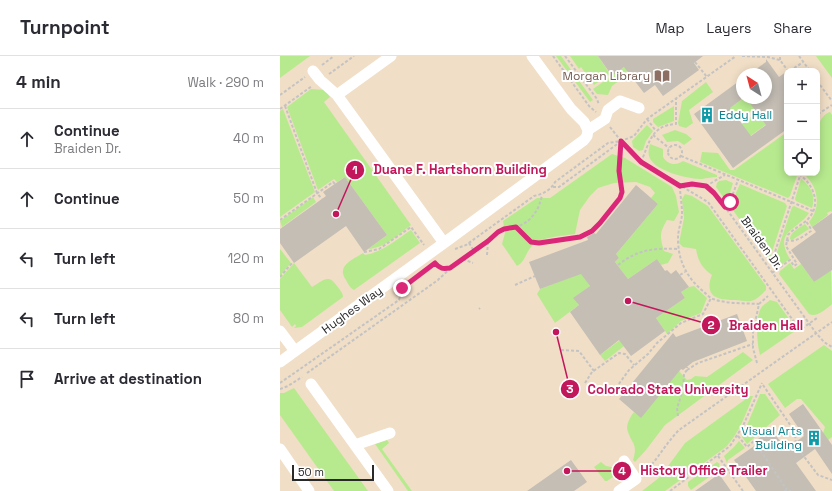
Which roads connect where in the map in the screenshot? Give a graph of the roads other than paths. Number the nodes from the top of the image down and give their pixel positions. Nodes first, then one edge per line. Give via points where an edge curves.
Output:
1 (391, 56) edge
2 (532, 56) edge
3 (313, 71) dead end
4 (337, 95) junction
5 (639, 108) dead end
6 (588, 130) junction
7 (444, 243) junction
8 (280, 331) edge
9 (295, 351) junction
10 (280, 362) edge
11 (311, 384) dead end
12 (390, 433) dead end
13 (355, 445) junction
14 (280, 449) edge
15 (624, 461) dead end
16 (309, 491) edge
17 (388, 491) edge
18 (619, 491) edge

1 - 4 street
2 - 6 street
3 - 4 street
4 - 7 street
5 - 6 street via 620,101 608,110 605,119
6 - 7 street, Hughes Way via 584,140
7 - 9 street, Hughes Way
8 - 9 street
9 - 10 street, Hughes Way
11 - 13 street
12 - 13 street
13 - 17 street
14 - 16 street
15 - 18 street via 636,479

